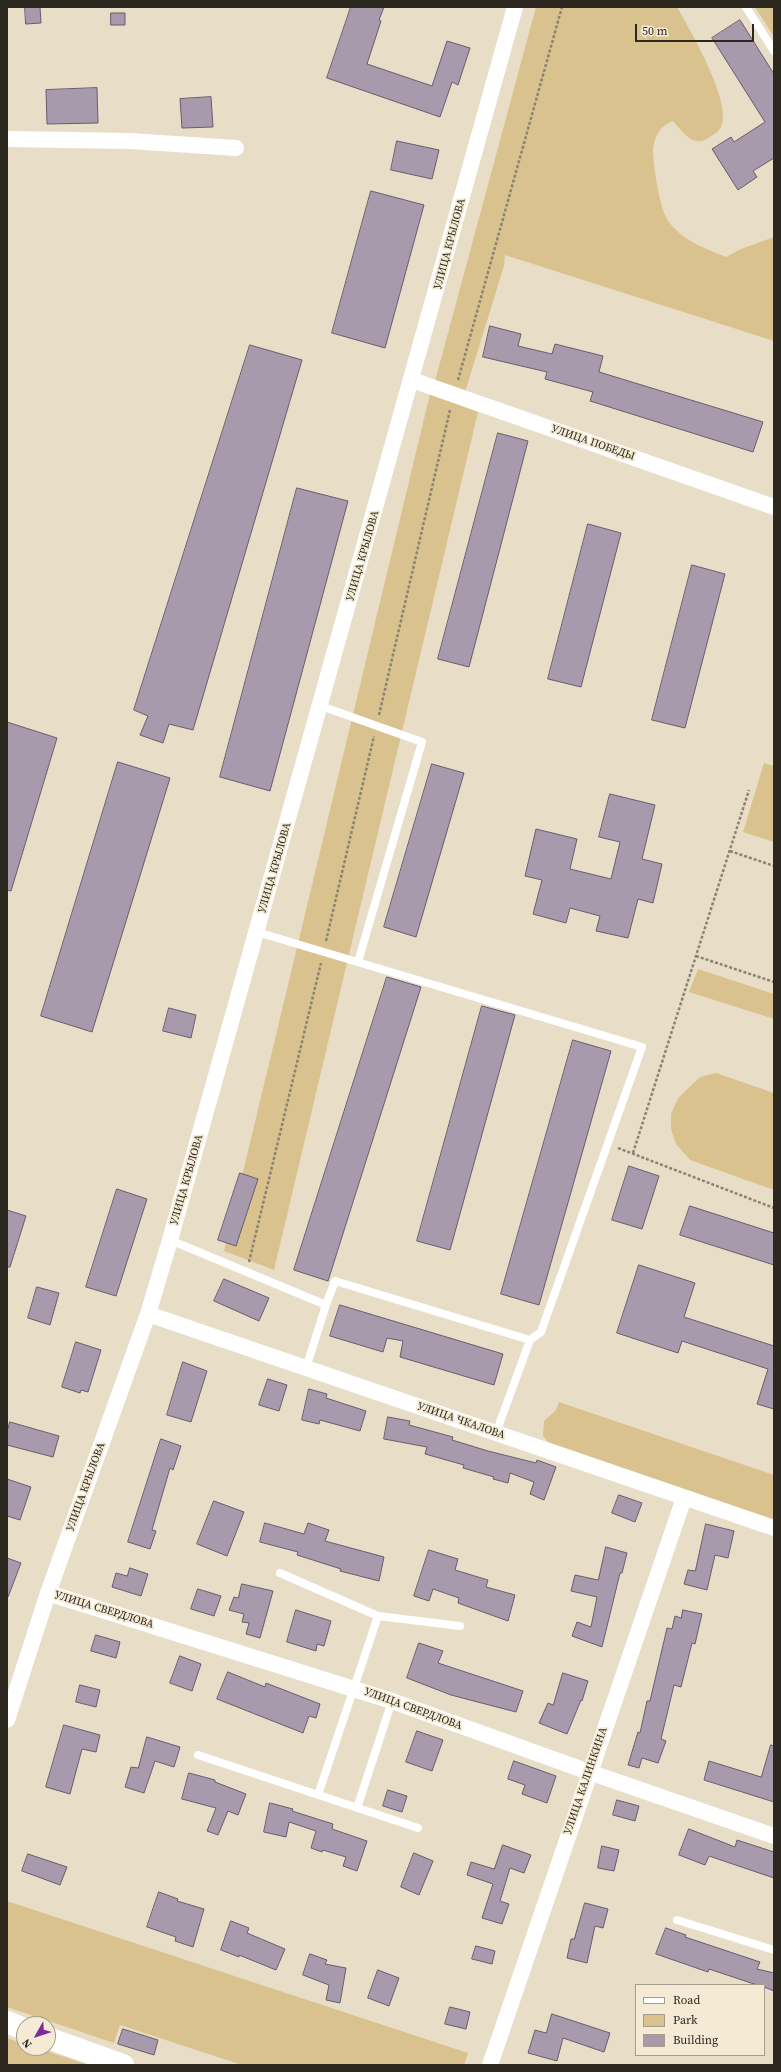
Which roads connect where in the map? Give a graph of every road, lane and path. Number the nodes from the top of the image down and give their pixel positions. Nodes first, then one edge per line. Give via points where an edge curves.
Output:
1 (515, 7) edge
2 (562, 7) edge
3 (746, 7) edge
4 (774, 51) edge
5 (7, 139) edge
6 (236, 148) dead end
7 (412, 380) junction
8 (454, 395) junction
9 (774, 507) edge
10 (320, 706) junction
11 (376, 726) junction
12 (750, 790) dead end
13 (730, 851) junction
14 (774, 866) edge
15 (257, 932) junction
16 (324, 952) junction
17 (696, 956) junction
18 (358, 962) junction
19 (774, 982) edge
20 (608, 1144) junction
21 (633, 1154) junction
22 (774, 1208) edge
23 (170, 1240) junction
24 (246, 1272) junction
25 (326, 1305) junction
26 (148, 1314) junction
27 (530, 1340) junction
28 (306, 1368) junction
29 (496, 1433) junction
30 (684, 1498) junction
31 (774, 1528) edge
32 (280, 1573) dead end
33 (48, 1593) junction
34 (378, 1616) junction
35 (460, 1626) dead end
36 (355, 1688) junction
37 (392, 1701) junction
38 (7, 1720) edge
39 (198, 1755) dead end
40 (589, 1772) junction
41 (318, 1795) junction
42 (358, 1808) junction
43 (418, 1828) dead end
44 (774, 1836) edge
45 (677, 1920) dead end
46 (774, 1950) edge
47 (56, 2041) edge
48 (113, 2063) edge
49 (490, 2065) edge

1 - 7 street, УЛИЦА КРЫЛОВА
2 - 8 path
3 - 4 lane
5 - 6 street via 130,141
7 - 8 street, УЛИЦА ПОБЕДЫ
7 - 10 street, УЛИЦА КРЫЛОВА
8 - 9 street, УЛИЦА ПОБЕДЫ
8 - 11 path
10 - 11 lane
10 - 15 street, УЛИЦА КРЫЛОВА
11 - 16 path
11 - 18 lane via 422,742
12 - 13 path
13 - 14 path
13 - 17 path
15 - 16 lane
15 - 23 street, УЛИЦА КРЫЛОВА
16 - 18 lane
16 - 24 path
17 - 19 path
17 - 21 path
18 - 20 lane via 642,1047
20 - 21 path
20 - 27 lane via 541,1332
21 - 22 path
23 - 24 lane
23 - 26 street, УЛИЦА КРЫЛОВА
24 - 25 lane
25 - 27 lane via 335,1281
25 - 28 lane
26 - 28 street, УЛИЦА ЧКАЛОВА
26 - 33 street, УЛИЦА КРЫЛОВА
27 - 29 lane
28 - 29 street, УЛИЦА ЧКАЛОВА
29 - 30 street, УЛИЦА ЧКАЛОВА
30 - 31 street, УЛИЦА ЧКАЛОВА
30 - 40 street, УЛИЦА КАЛИНКИНА
32 - 34 lane
33 - 36 street, УЛИЦА СВЕРДЛОВА
33 - 38 street, УЛИЦА КРЫЛОВА
34 - 35 lane
34 - 36 lane
36 - 37 street, УЛИЦА СВЕРДЛОВА
36 - 41 lane
37 - 40 street, УЛИЦА СВЕРДЛОВА
37 - 42 lane
39 - 41 lane
40 - 44 street, УЛИЦА СВЕРДЛОВА
40 - 49 street, УЛИЦА КАЛИНКИНА
41 - 42 lane
42 - 43 lane
45 - 46 lane
47 - 48 main road

